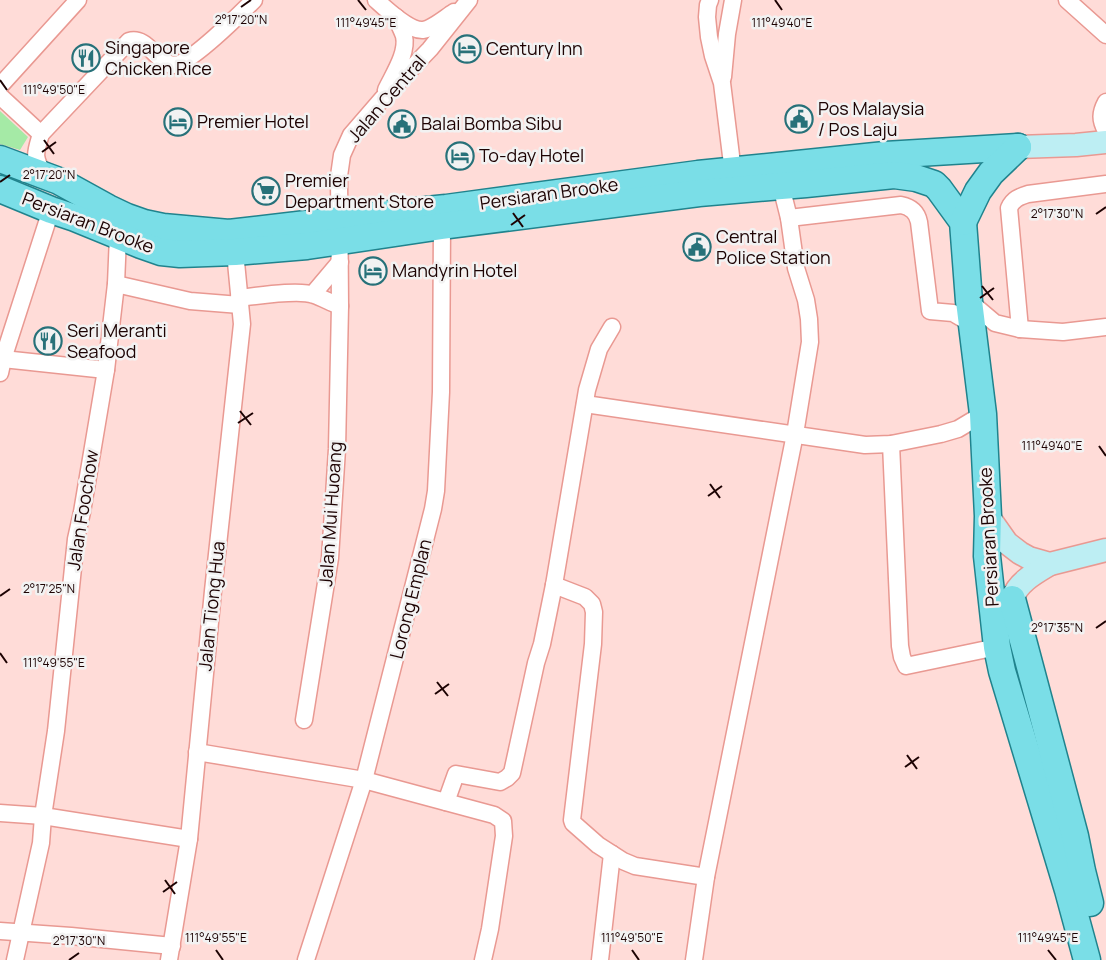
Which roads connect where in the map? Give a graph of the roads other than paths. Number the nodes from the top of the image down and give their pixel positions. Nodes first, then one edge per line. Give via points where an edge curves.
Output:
1 (78, 0) edge
2 (254, 0) edge
3 (376, 0) edge
4 (710, 0) edge
5 (733, 0) edge
6 (1067, 0) edge
7 (468, 1) edge
8 (396, 17) junction
9 (1106, 35) edge
10 (722, 82) junction
11 (0, 86) edge
12 (0, 96) edge
13 (382, 98) junction
14 (1106, 102) edge
15 (1106, 131) edge
16 (41, 134) junction
17 (1106, 142) edge
18 (1018, 147) junction
19 (0, 159) edge
20 (44, 175) junction
21 (734, 180) junction
22 (1106, 184) edge
23 (781, 186) junction
24 (0, 189) edge
25 (52, 210) junction
26 (789, 218) junction
27 (963, 222) junction
28 (442, 226) junction
29 (118, 236) junction
30 (340, 244) junction
31 (234, 252) junction
32 (116, 284) junction
33 (313, 294) junction
34 (240, 302) junction
35 (340, 306) junction
36 (971, 313) junction
37 (612, 327) dead end
38 (1020, 328) junction
39 (1106, 328) edge
40 (2, 366) edge
41 (106, 370) junction
42 (585, 404) junction
43 (983, 414) junction
44 (796, 434) junction
45 (891, 444) junction
46 (988, 516) junction
47 (1106, 550) edge
48 (1050, 564) junction
49 (554, 585) junction
50 (1012, 599) joint
51 (997, 647) junction
52 (304, 720) dead end
53 (197, 752) junction
54 (364, 780) junction
55 (446, 802) junction
56 (0, 813) edge
57 (43, 816) junction
58 (189, 839) junction
59 (612, 854) junction
60 (706, 876) junction
61 (0, 930) edge
62 (22, 932) junction
63 (170, 953) edge
64 (15, 960) edge
65 (306, 960) edge
66 (483, 960) edge
67 (600, 960) edge
68 (694, 960) edge
69 (1087, 960) edge
70 (1106, 960) edge

1 - 11 street
2 - 16 street via 200,50 176,66 161,59 140,41 129,41
3 - 8 street
4 - 10 street via 707,17 709,37
5 - 10 street
6 - 9 street
7 - 8 street via 423,30
7 - 13 street, Jalan Central via 430,49
8 - 13 street via 404,37 404,48
10 - 21 street
12 - 16 street
13 - 30 street, Jalan Central via 351,135 342,155 339,176
14 - 15 street via 1101,116
16 - 20 street via 35,155
17 - 18 street
18 - 21 main road, Persiaran Brooke via 885,155
18 - 27 main road via 991,173
19 - 20 main road, Persiaran Brooke
20 - 30 main road, Persiaran Brooke via 144,223
21 - 23 main road, Persiaran Brooke
21 - 28 main road, Persiaran Brooke via 699,193
21 - 30 main road, Persiaran Brooke via 698,174 350,218
22 - 38 street via 1028,194 1011,202
23 - 26 street
23 - 27 main road, Persiaran Brooke via 894,176 916,178 934,184
24 - 25 main road, Persiaran Brooke
25 - 29 main road, Persiaran Brooke
25 - 40 street
26 - 36 street via 907,206 918,217 930,311
26 - 44 street via 796,268 806,300 810,342
27 - 36 main road, Persiaran Brooke
28 - 30 main road, Persiaran Brooke
28 - 54 street, Lorong Emplan via 441,392 436,491
29 - 31 main road, Persiaran Brooke via 162,252
29 - 32 street, Jalan Foochow
30 - 31 main road, Persiaran Brooke
30 - 33 street
30 - 35 street, Jalan Central
31 - 34 street, Jalan Tiong Hua
32 - 34 street via 190,301
32 - 41 street, Jalan Foochow
33 - 34 street via 279,294
33 - 35 street
34 - 53 street, Jalan Tiong Hua via 242,324
35 - 52 street, Jalan Mui Huoang via 337,449 330,558
36 - 38 street
36 - 43 main road, Persiaran Brooke
37 - 42 street via 599,349
38 - 39 street via 1064,332
40 - 41 street
41 - 57 street, Jalan Foochow via 76,539 56,731
42 - 44 street
42 - 49 street
43 - 45 street via 958,429
43 - 46 main road, Persiaran Brooke
44 - 45 street via 865,445
44 - 60 street
45 - 51 street via 900,646 906,666
46 - 48 street via 1007,544 1029,558
46 - 51 main road, Persiaran Brooke via 986,556
47 - 48 street
48 - 50 street via 1023,582
49 - 55 street via 512,773 500,782 456,774
49 - 59 street via 585,597 594,612 572,820
50 - 70 main road, Persiaran Brooke
51 - 69 main road, Persiaran Brooke
53 - 54 street
53 - 58 street, Jalan Tiong Hua
54 - 55 street
54 - 65 street, Lorong Emplan
55 - 66 street via 494,815 504,821
56 - 57 street
57 - 58 street
57 - 62 street, Jalan Foochow via 41,843
58 - 63 street, Jalan Tiong Hua
59 - 60 street via 635,866
59 - 67 street
60 - 68 street
61 - 62 street
62 - 63 street via 71,936
62 - 64 street, Jalan Foochow

